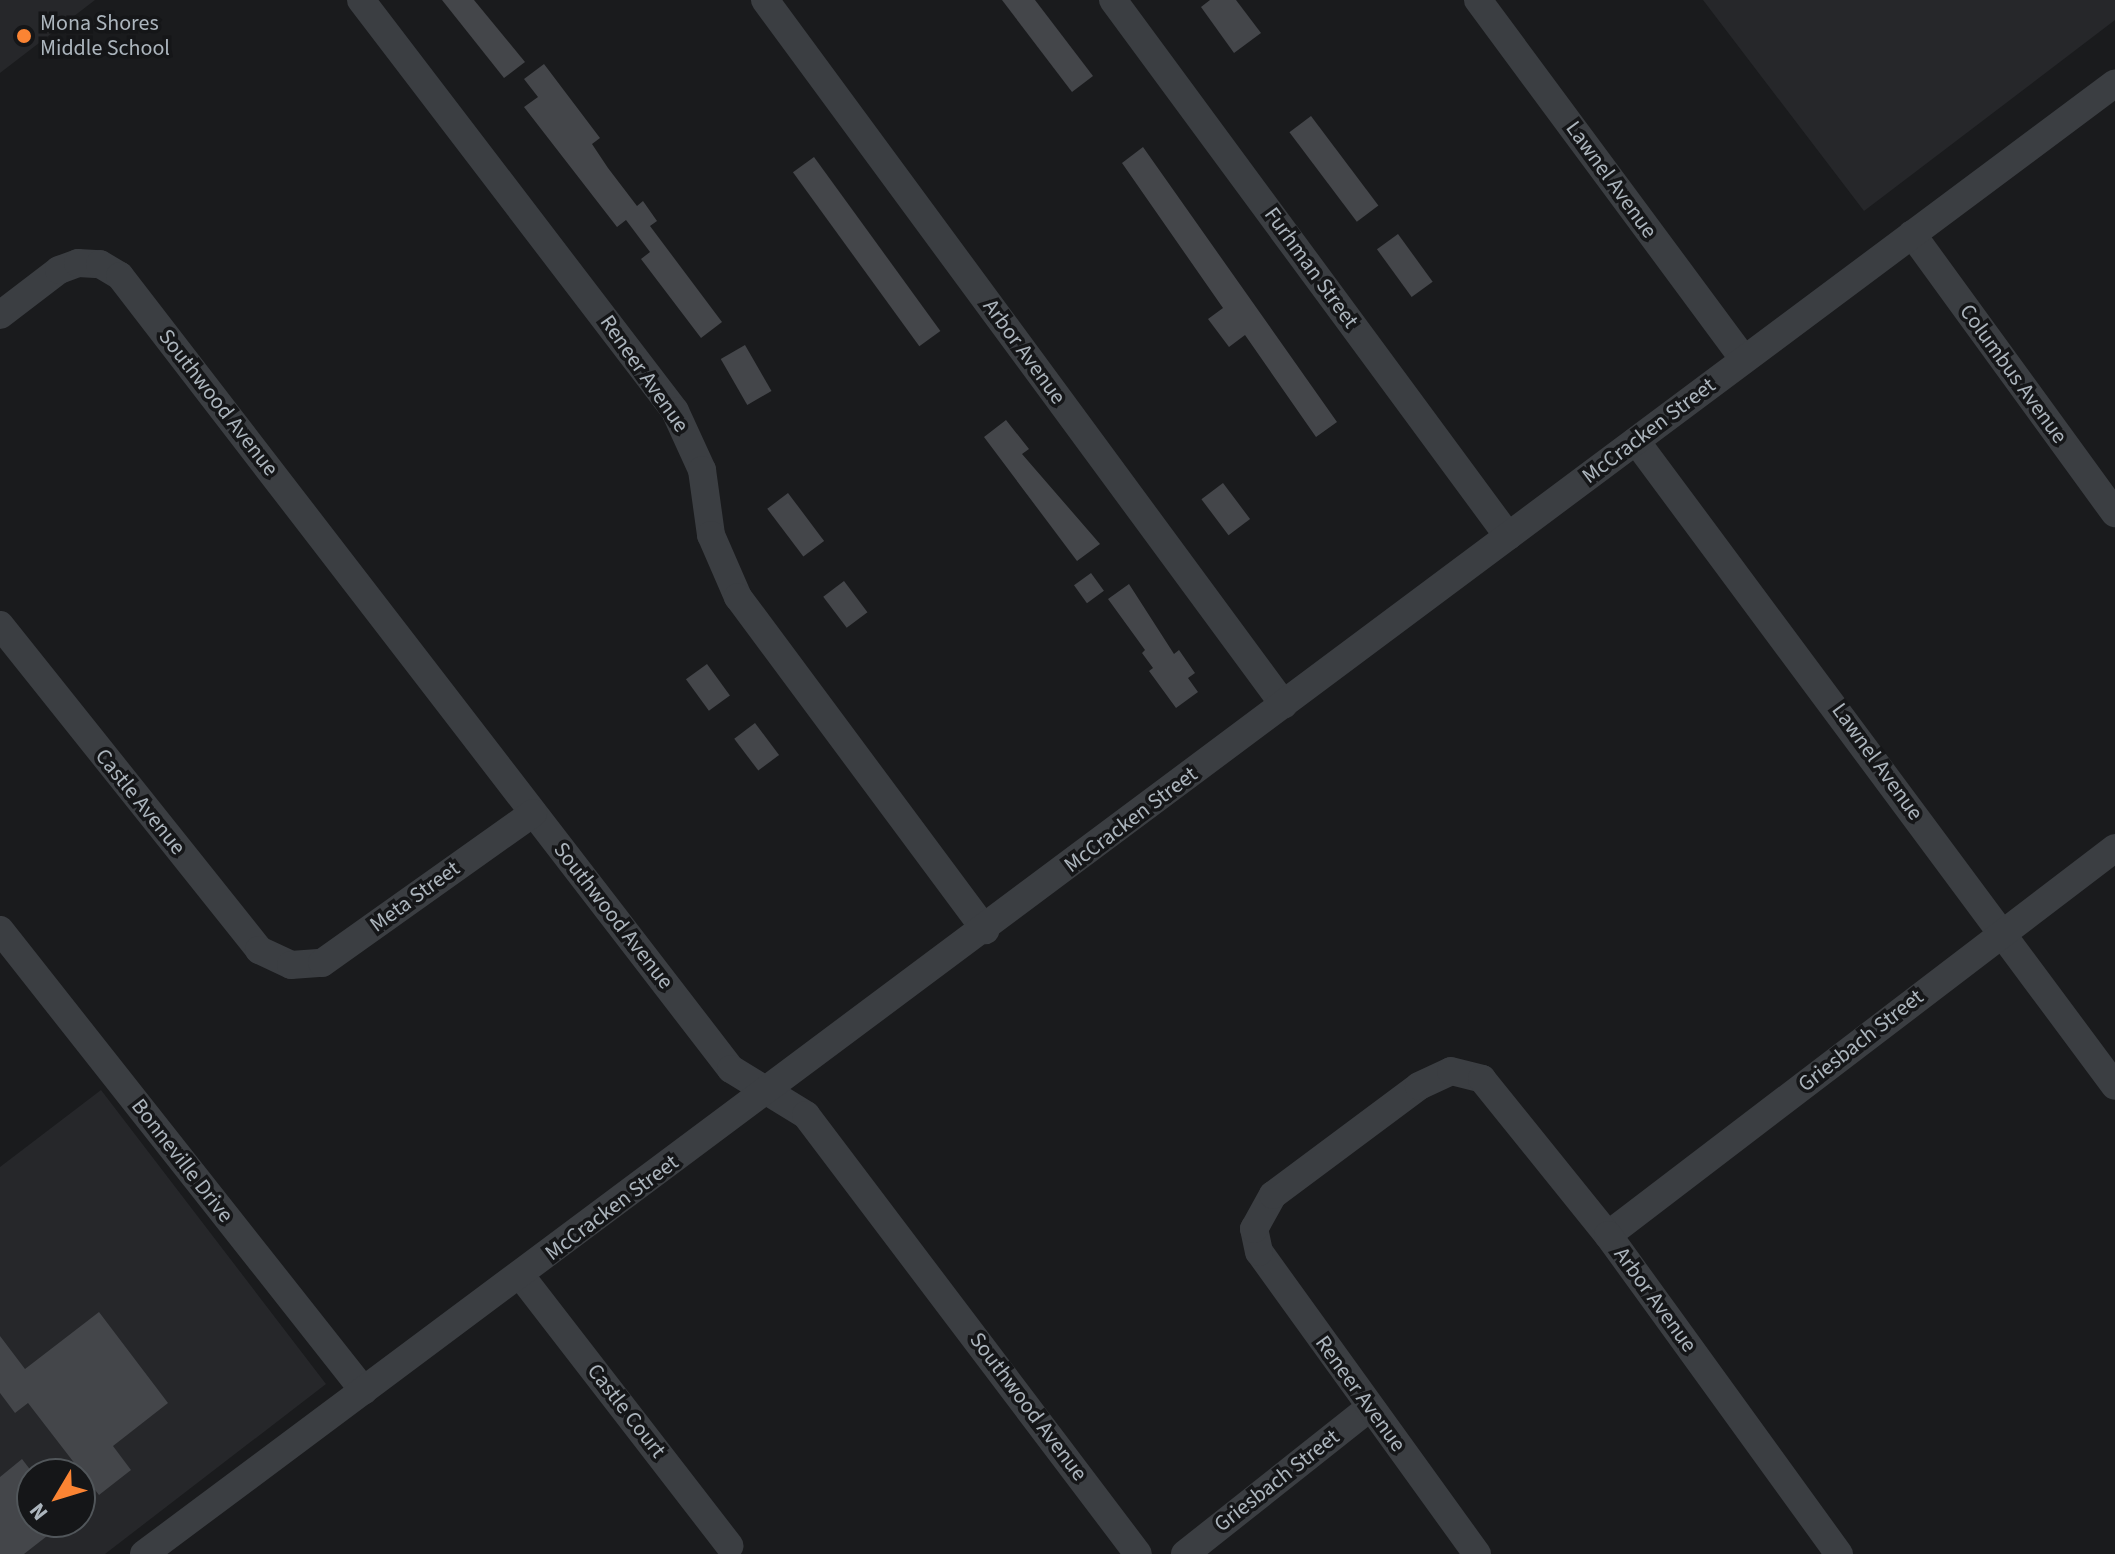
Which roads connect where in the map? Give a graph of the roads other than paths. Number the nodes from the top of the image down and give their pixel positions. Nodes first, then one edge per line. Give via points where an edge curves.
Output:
1 (361, 0) edge
2 (765, 0) edge
3 (1113, 0) edge
4 (1478, 0) edge
5 (2115, 83) edge
6 (1912, 234) junction
7 (0, 315) edge
8 (1744, 359) junction
9 (1636, 441) junction
10 (2115, 513) edge
11 (1508, 536) junction
12 (0, 625) edge
13 (1284, 705) junction
14 (533, 813) junction
15 (2115, 848) edge
16 (0, 930) edge
17 (985, 930) junction
18 (2002, 932) junction
19 (291, 965) joint
20 (1451, 1071) joint
21 (2115, 1086) edge
22 (767, 1093) junction
23 (1608, 1235) junction
24 (521, 1276) junction
25 (364, 1391) junction
26 (1369, 1408) junction
27 (730, 1546) dead end
28 (144, 1554) edge
29 (1138, 1554) edge
30 (1185, 1554) edge
31 (1477, 1554) edge
32 (1839, 1554) edge

1 - 17 street, Reneer Avenue via 675,411 702,470 711,535 738,597
2 - 13 street, Arbor Avenue
3 - 11 street, Furhman Street
4 - 8 street, Lawnel Avenue
5 - 6 street, McCracken Street
6 - 8 street, McCracken Street
6 - 10 street, Columbus Avenue
7 - 14 street, Southwood Avenue via 59,270 78,263 100,264 120,276
8 - 9 street, McCracken Street
9 - 11 street, McCracken Street
9 - 18 street, Lawnel Avenue
11 - 13 street, McCracken Street
12 - 19 street, Castle Avenue via 259,950
13 - 17 street, McCracken Street
14 - 19 street, Meta Street via 322,963
14 - 22 street, Southwood Avenue via 731,1069
15 - 18 street, Griesbach Street
16 - 25 street, Bonneville Drive
17 - 22 street, McCracken Street
18 - 21 street, Lawnel Avenue
18 - 23 street, Griesbach Street
20 - 23 street, Arbor Avenue via 1482,1079
20 - 26 street, Reneer Avenue via 1419,1086 1273,1195 1254,1229 1259,1252
22 - 24 street, McCracken Street
22 - 29 street, Southwood Avenue via 806,1115
23 - 32 street, Arbor Avenue
24 - 25 street, McCracken Street
24 - 27 street, Castle Court
25 - 28 street, McCracken Street
26 - 30 street, Griesbach Street
26 - 31 street, Reneer Avenue

